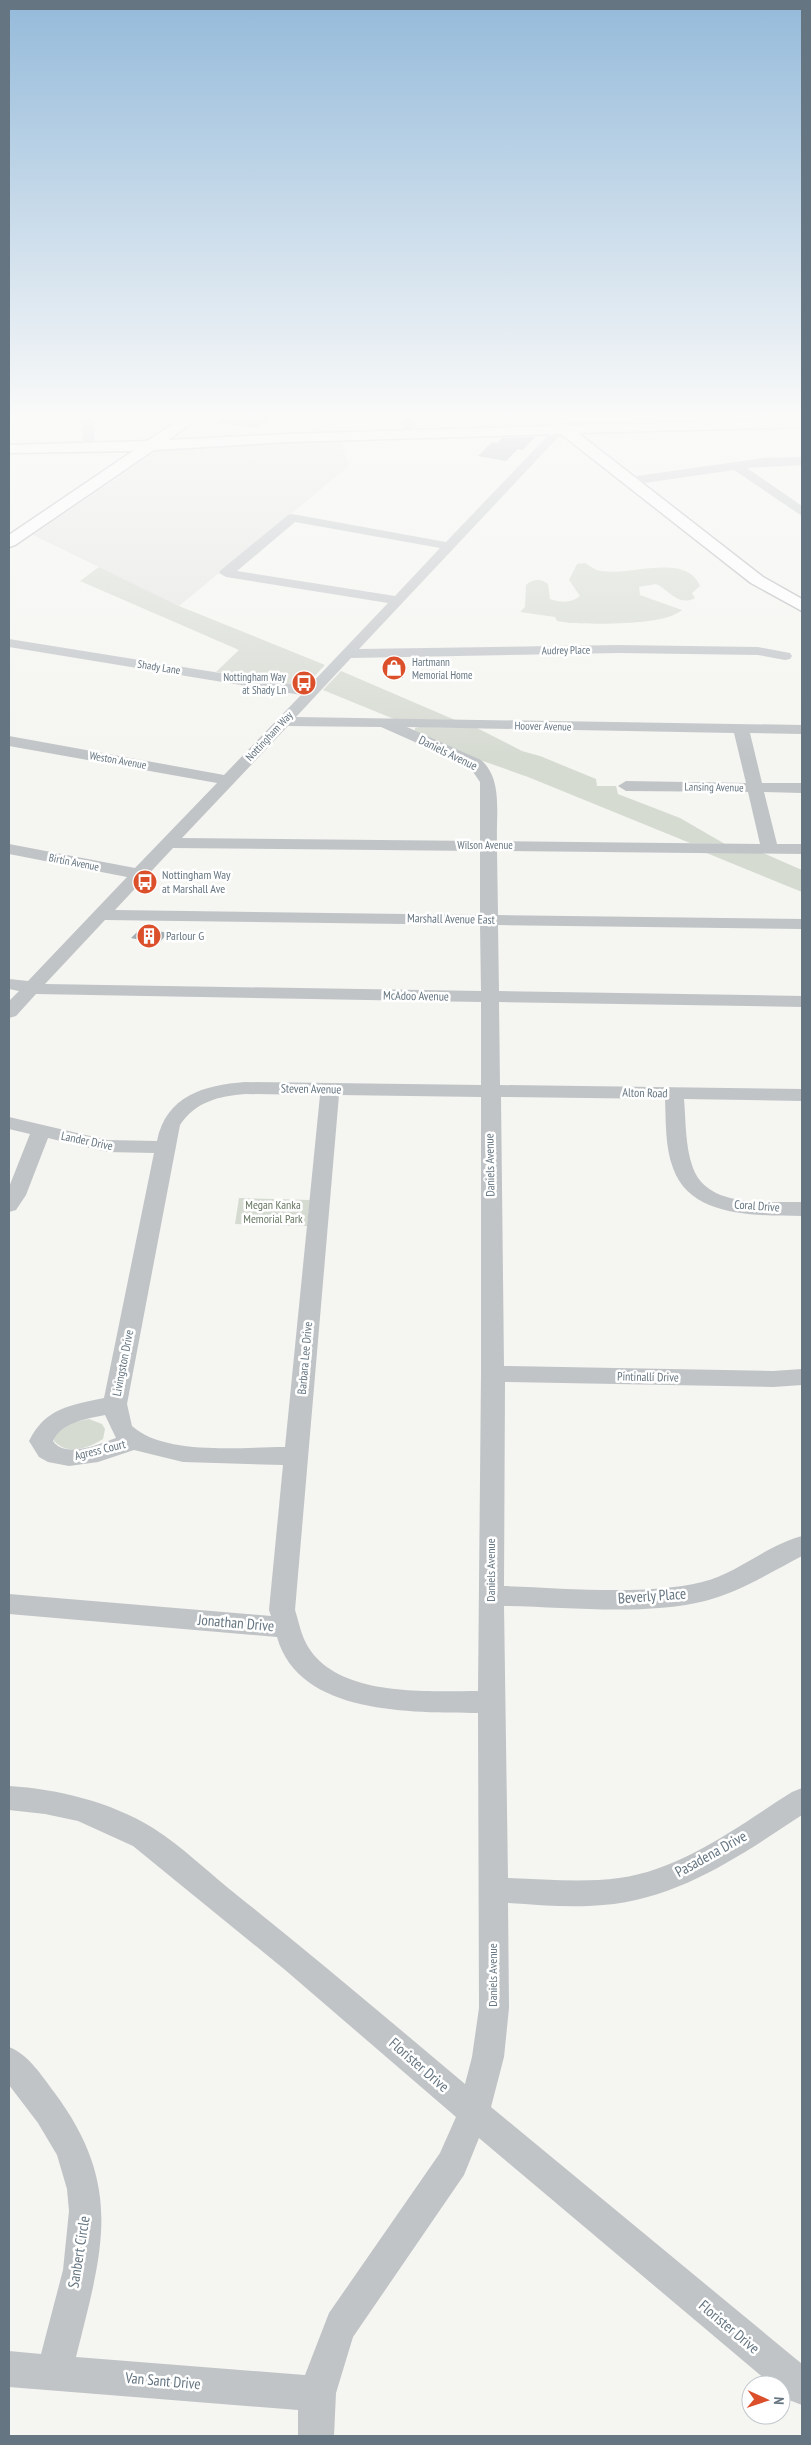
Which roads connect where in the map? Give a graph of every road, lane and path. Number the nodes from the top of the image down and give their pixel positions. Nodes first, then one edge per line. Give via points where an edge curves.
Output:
1 (26, 530) edge
2 (277, 530) edge
3 (359, 530) edge
4 (463, 530) edge
5 (693, 530) edge
6 (9, 542) edge
7 (448, 546) junction
8 (397, 600) junction
9 (802, 606) edge
10 (9, 643) edge
11 (346, 654) junction
12 (785, 656) dead end
13 (310, 692) junction
14 (283, 721) junction
15 (384, 723) junction
16 (742, 728) junction
17 (802, 729) edge
18 (9, 741) edge
19 (227, 780) junction
20 (626, 786) dead end
21 (755, 787) junction
22 (802, 788) edge
23 (168, 843) junction
24 (487, 845) junction
25 (770, 849) junction
26 (802, 849) edge
27 (9, 850) edge
28 (139, 874) junction
29 (101, 915) junction
30 (489, 920) junction
31 (802, 924) edge
32 (9, 984) edge
33 (31, 989) junction
34 (488, 997) junction
35 (802, 1001) edge
36 (9, 1012) edge
37 (330, 1089) junction
38 (489, 1090) junction
39 (674, 1093) junction
40 (802, 1095) edge
41 (9, 1123) edge
42 (41, 1131) junction
43 (166, 1148) junction
44 (9, 1205) edge
45 (802, 1209) edge
46 (493, 1374) junction
47 (802, 1377) edge
48 (115, 1404) junction
49 (135, 1441) junction
50 (296, 1456) junction
51 (802, 1545) edge
52 (491, 1596) junction
53 (9, 1604) edge
54 (284, 1626) junction
55 (492, 1702) junction
56 (9, 1798) edge
57 (802, 1800) edge
58 (493, 1890) junction
59 (9, 2062) edge
60 (474, 2112) junction
61 (9, 2369) edge
62 (54, 2372) junction
63 (802, 2387) edge
64 (318, 2394) junction
65 (316, 2436) edge

1 - 6 main road
2 - 8 street via 226,573
3 - 7 street
4 - 7 street, Nottingham Way
5 - 9 main road via 757,580
7 - 8 street, Nottingham Way
8 - 11 street, Nottingham Way
10 - 13 street, Shady Lane
11 - 12 street, Audrey Place via 618,649 758,652
11 - 13 street, Nottingham Way
13 - 14 street, Nottingham Way
14 - 15 street, Hoover Avenue
14 - 19 street, Nottingham Way
15 - 16 street, Hoover Avenue
15 - 24 street, Daniels Avenue via 481,768 488,782
16 - 17 street, Hoover Avenue
16 - 21 street
18 - 19 street, Weston Avenue
19 - 23 street, Nottingham Way
20 - 21 street, Lansing Avenue
21 - 22 street, Lansing Avenue
21 - 25 street
23 - 24 street, Wilson Avenue
23 - 28 street, Nottingham Way
24 - 25 street, Wilson Avenue
24 - 30 street, Daniels Avenue
25 - 26 street, Wilson Avenue
27 - 28 street, Birtin Avenue
28 - 29 street, Nottingham Way
29 - 30 street, Marshall Avenue East
29 - 33 street, Nottingham Way
30 - 31 street, Marshall Avenue East
30 - 34 street, Daniels Avenue
32 - 33 street, McAdoo Avenue
33 - 34 street, McAdoo Avenue
33 - 36 street, Nottingham Way
34 - 35 street, McAdoo Avenue
34 - 38 street, Daniels Avenue
37 - 38 street, Steven Avenue
37 - 43 street, Steven Avenue via 233,1088 207,1094 183,1107 176,1115 170,1125
37 - 50 street, Barbara Lee Drive
38 - 39 street, Alton Road
38 - 46 street, Daniels Avenue
39 - 40 street, Alton Road
39 - 45 street, Coral Drive via 682,1167 691,1184 716,1200 732,1205
41 - 42 street, Lander Drive
42 - 43 street, Lander Drive via 107,1146
42 - 44 street
43 - 48 street, Livingston Drive
46 - 47 street, Pintinalli Drive
46 - 52 street, Daniels Avenue
48 - 49 street, Livingston Drive via 119,1425
48 - 49 street, Agress Court via 48,1425 41,1441 43,1447 48,1453 69,1458
49 - 50 street via 181,1454
50 - 54 street, Barbara Lee Drive via 282,1610
51 - 52 street, Beverly Place via 732,1581 672,1597 642,1600
52 - 55 street, Daniels Avenue
53 - 54 street, Jonathan Drive
54 - 55 street, Jonathan Drive via 303,1662 320,1678 358,1694 383,1699
55 - 58 street, Daniels Avenue
56 - 60 street, Florister Drive via 59,1803 89,1811 143,1837 295,1959
57 - 58 street, Pasadena Drive via 696,1866 636,1888 602,1893
58 - 60 street, Daniels Avenue via 494,2008 488,2057
59 - 62 street, Sanbert Circle via 56,2118 80,2176 86,2212 81,2259
60 - 63 street, Florister Drive
60 - 64 street, Daniels Avenue via 452,2164 341,2325 328,2353
61 - 62 street, Van Sant Drive
62 - 64 street, Van Sant Drive
64 - 65 street, Daniels Avenue

